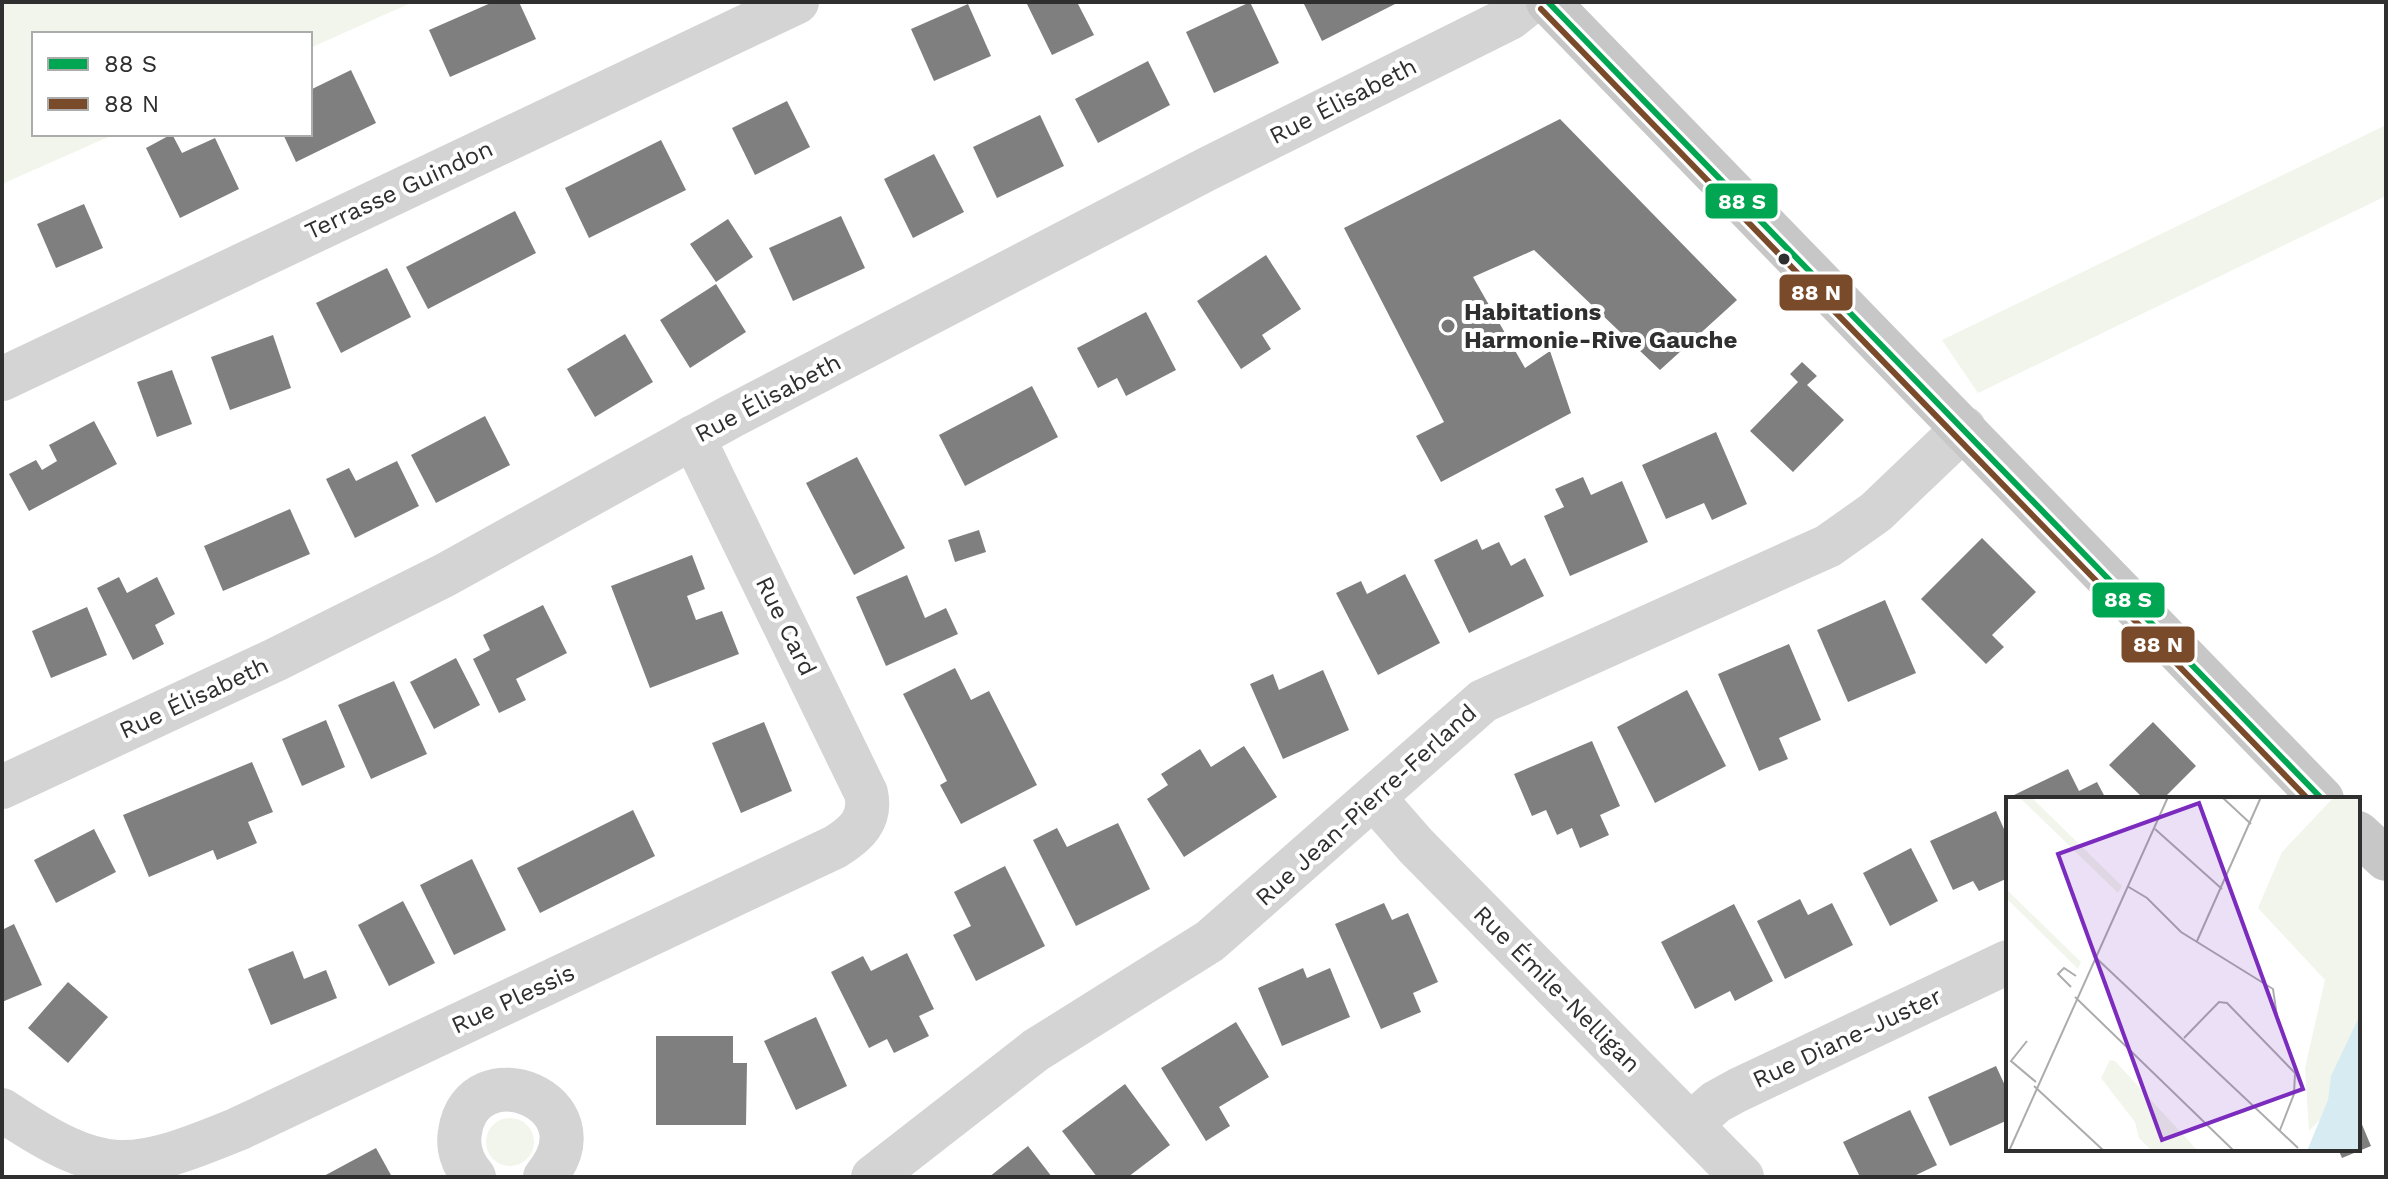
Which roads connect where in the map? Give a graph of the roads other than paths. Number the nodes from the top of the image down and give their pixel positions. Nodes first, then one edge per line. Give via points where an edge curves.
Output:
1 (797, 2) edge
2 (1530, 2) edge
3 (1548, 2) edge
4 (2, 379) edge
5 (1964, 428) junction
6 (693, 437) junction
7 (2, 787) edge
8 (2313, 796) edge
9 (1374, 798) junction
10 (865, 818) joint
11 (2360, 835) edge
12 (2386, 859) edge
13 (2006, 963) edge
14 (2, 1110) edge
15 (1691, 1124) junction
16 (550, 1176) edge
17 (474, 1177) edge
18 (873, 1177) edge
19 (1742, 1177) edge

1 - 4 street, Terrasse Guindon
2 - 6 street, Rue Élisabeth via 1510,18
3 - 5 main road
5 - 8 main road
5 - 9 street, Rue Jean-Pierre-Ferland via 1846,535 1806,558 1483,701
6 - 7 street, Rue Élisabeth via 383,606
6 - 10 street, Rue Card via 856,771 868,802
9 - 15 street, Rue Émile-Nelligan
9 - 18 street, Rue Jean-Pierre-Ferland via 1210,941 1036,1050
10 - 14 street, Rue Plessis via 835,847 238,1129 148,1161 94,1159 49,1140
11 - 12 main road
13 - 15 street, Rue Diane-Juster via 1738,1090
15 - 19 street, Rue Émile-Nelligan
16 - 17 street via 560,1146 556,1118 537,1096 509,1089 481,1098 463,1120 459,1148

